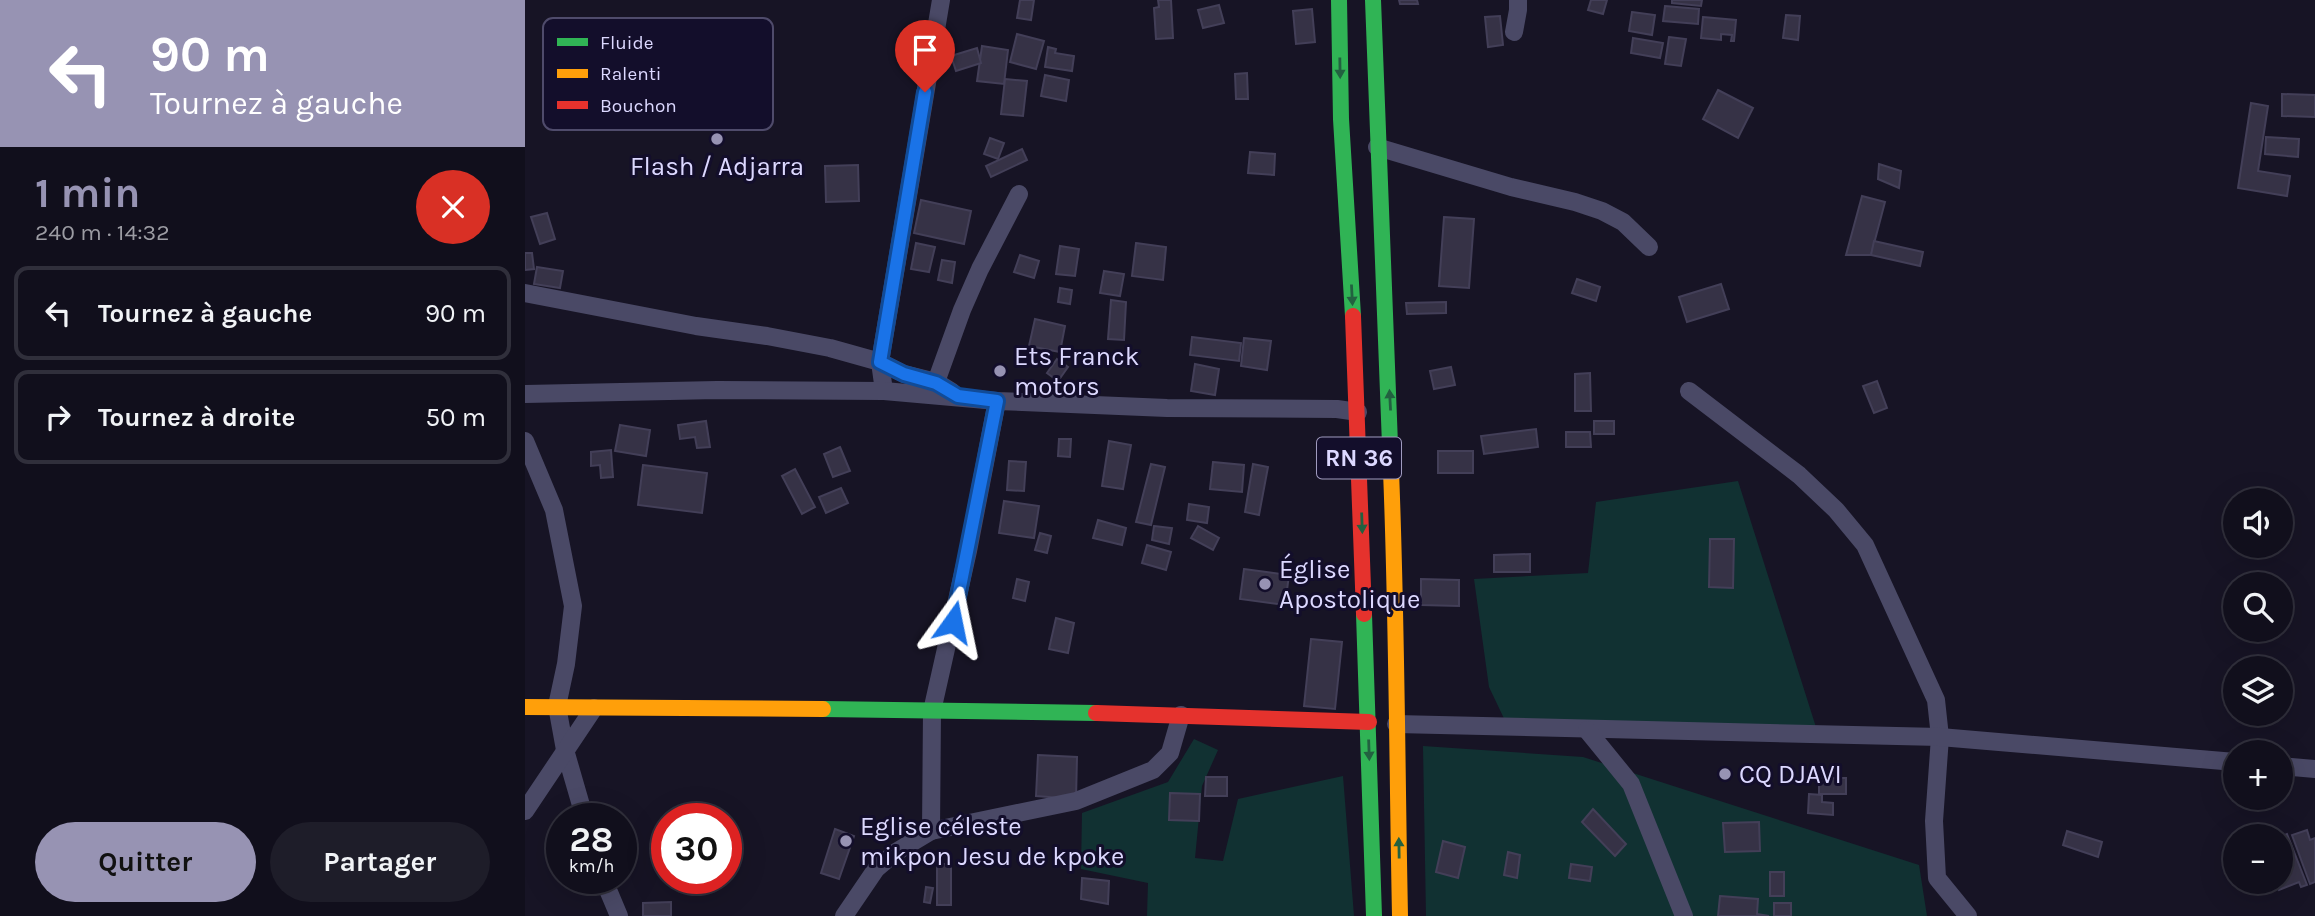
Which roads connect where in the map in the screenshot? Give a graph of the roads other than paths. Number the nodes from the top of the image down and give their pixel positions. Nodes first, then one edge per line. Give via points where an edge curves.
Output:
1 (941, 0) edge
2 (1339, 0) edge
3 (1373, 0) edge
4 (1518, 0) edge
5 (1514, 32) dead end
6 (1377, 147) junction
7 (1019, 194) dead end
8 (1649, 247) dead end
9 (525, 293) edge
10 (880, 362) junction
11 (936, 383) junction
12 (884, 391) junction
13 (1689, 391) dead end
14 (525, 394) edge
15 (958, 396) junction
16 (997, 401) junction
17 (1358, 412) junction
18 (525, 441) edge
19 (557, 706) junction
20 (525, 707) edge
21 (594, 708) junction
22 (932, 711) junction
23 (1181, 715) junction
24 (1369, 722) junction
25 (1396, 724) junction
26 (1587, 730) junction
27 (1940, 737) junction
28 (565, 750) junction
29 (2223, 761) edge
30 (2293, 767) edge
31 (2315, 769) edge
32 (580, 803) edge
33 (525, 811) edge
34 (931, 831) junction
35 (610, 894) edge
36 (619, 916) edge
37 (844, 916) edge
38 (1374, 916) edge
39 (1400, 916) edge
40 (1683, 916) edge
41 (1968, 916) edge

1 - 10 street
2 -> 17 main road, RN 36
3 - 6 main road, RN 36
4 - 5 street
6 - 8 street via 1602,211 1623,222
25 -> 6 main road, RN 36 via 1391,417
7 - 11 street via 980,269
9 - 10 street via 830,348
10 - 11 street
10 - 12 street
11 - 15 street
12 - 14 street
12 - 15 street
13 - 27 street via 1799,475 1864,545 1936,700
15 - 16 street
16 - 17 street
16 - 22 street
17 -> 24 main road, RN 36
18 - 19 street via 554,510 573,606
19 - 20 main road
19 - 21 main road
19 - 28 street
21 - 22 main road
21 - 28 street
22 - 23 main road
22 - 34 street
23 - 24 main road
23 - 34 street via 1170,753 1153,770 1076,801
24 -> 38 main road, RN 36
25 - 26 street
39 -> 25 main road, RN 36
26 - 27 street
26 - 40 street via 1631,784
27 - 29 street
27 - 41 street via 1934,821 1937,878
28 - 32 street
28 - 33 street
30 - 31 street
34 - 37 street via 876,869
35 - 36 street

